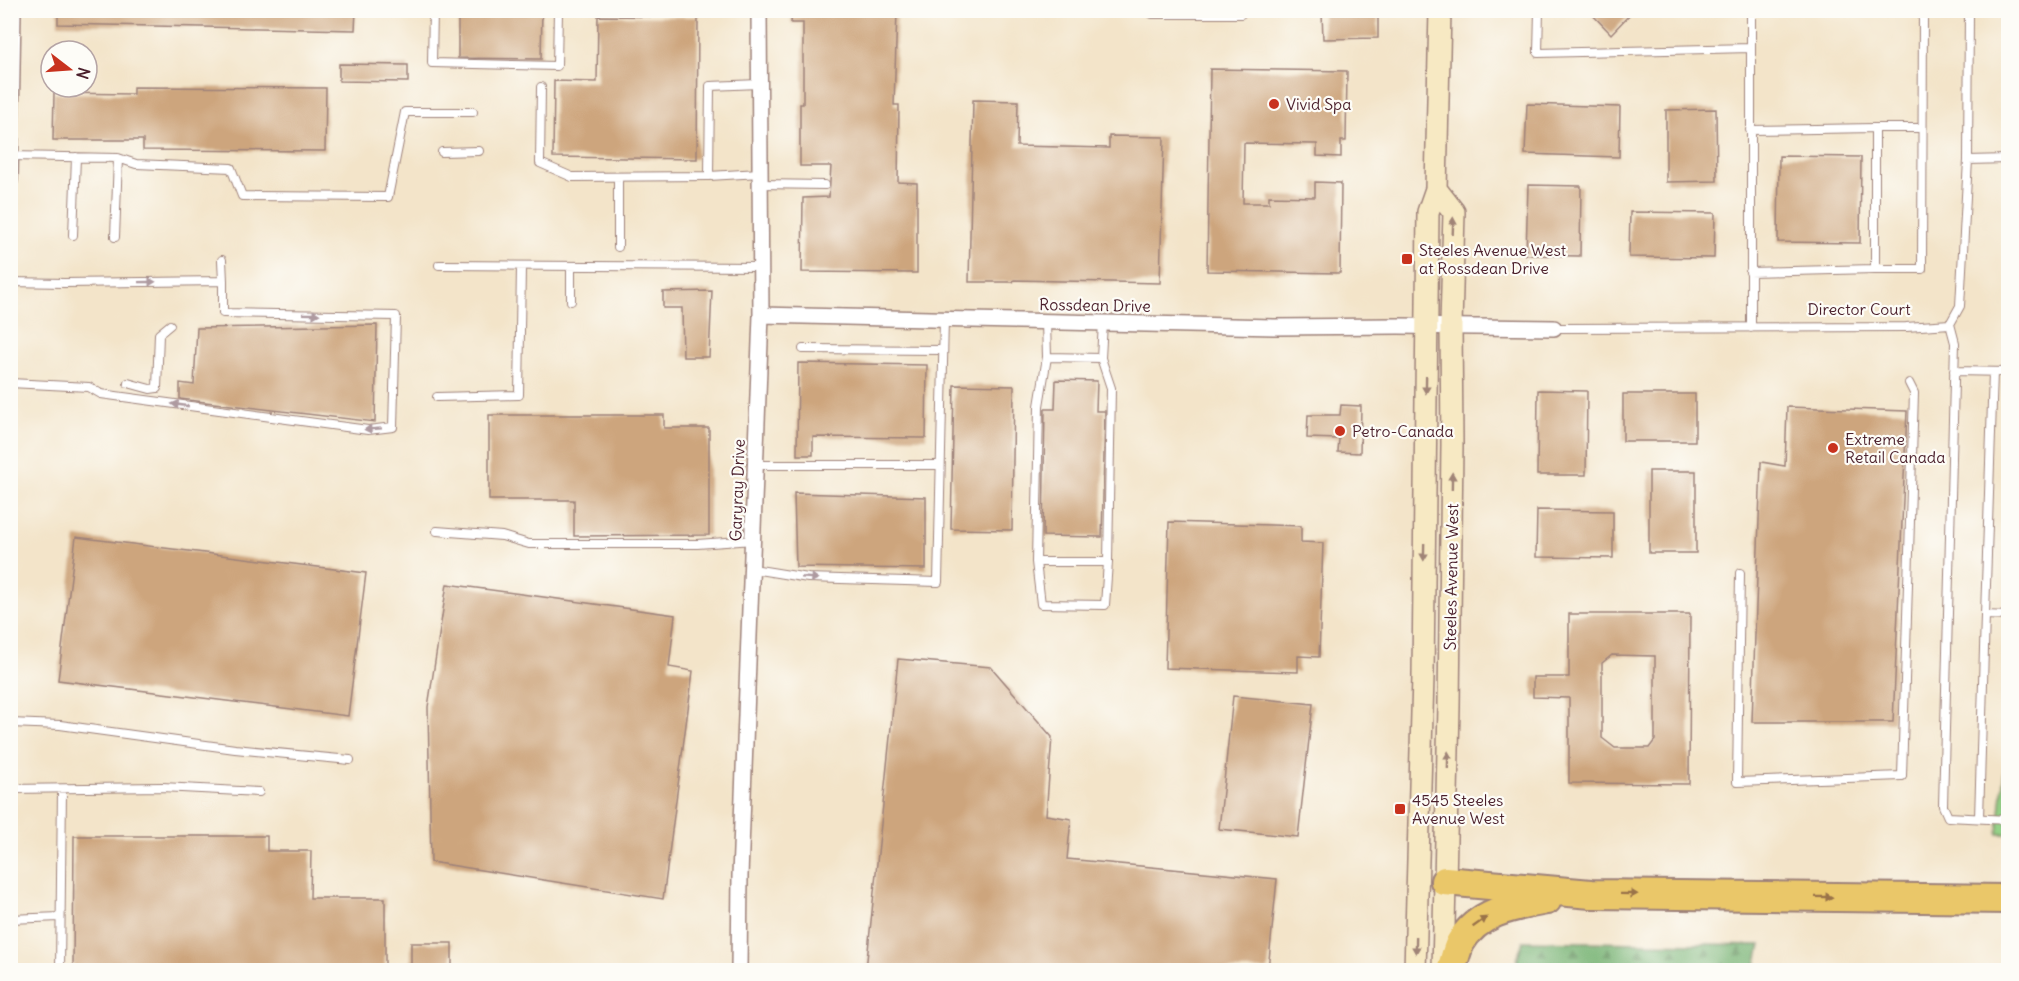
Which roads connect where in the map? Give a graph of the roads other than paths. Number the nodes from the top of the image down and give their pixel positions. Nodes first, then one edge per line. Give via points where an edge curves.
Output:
1 (13, 10) edge
2 (433, 10) edge
3 (558, 10) edge
4 (759, 10) edge
5 (1152, 10) edge
6 (1241, 10) edge
7 (1440, 10) edge
8 (1539, 10) edge
9 (1751, 10) edge
10 (1923, 10) edge
11 (1970, 10) edge
12 (11, 32) edge
13 (1751, 48) junction
14 (759, 84) junction
15 (540, 87) dead end
16 (473, 112) dead end
17 (1875, 128) junction
18 (1922, 128) junction
19 (1750, 130) junction
20 (479, 151) dead end
21 (442, 152) dead end
22 (11, 156) edge
23 (75, 157) junction
24 (118, 158) junction
25 (2008, 159) edge
26 (1968, 160) junction
27 (709, 176) junction
28 (618, 177) junction
29 (760, 179) junction
30 (10, 180) edge
31 (825, 184) dead end
32 (1436, 189) junction
33 (73, 235) dead end
34 (115, 237) dead end
35 (618, 247) dead end
36 (222, 260) dead end
37 (439, 265) dead end
38 (521, 267) junction
39 (571, 267) junction
40 (761, 267) junction
41 (1875, 269) junction
42 (1750, 272) junction
43 (223, 281) junction
44 (10, 282) edge
45 (571, 301) dead end
46 (761, 315) junction
47 (944, 319) junction
48 (1046, 322) junction
49 (1103, 323) junction
50 (1950, 324) junction
51 (170, 325) dead end
52 (1427, 326) junction
53 (1451, 326) junction
54 (1554, 327) joint
55 (1751, 328) junction
56 (803, 349) dead end
57 (943, 350) junction
58 (1047, 357) junction
59 (1101, 358) junction
60 (1954, 370) junction
61 (1993, 372) junction
62 (2008, 372) edge
63 (10, 383) edge
64 (128, 383) dead end
65 (1909, 383) dead end
66 (437, 397) dead end
67 (756, 465) junction
68 (940, 465) junction
69 (437, 531) dead end
70 (754, 540) junction
71 (1036, 562) junction
72 (1108, 562) junction
73 (753, 569) junction
74 (1740, 573) dead end
75 (1985, 615) junction
76 (2008, 616) edge
77 (10, 723) edge
78 (350, 760) dead end
79 (10, 789) edge
80 (62, 789) junction
81 (259, 792) dead end
82 (1979, 818) junction
83 (2008, 820) edge
84 (1431, 879) junction
85 (1591, 894) junction
86 (2008, 899) edge
87 (60, 917) junction
88 (10, 919) edge
89 (60, 970) edge
90 (739, 970) edge
91 (1415, 970) edge
92 (1443, 970) edge
93 (1451, 970) edge

1 - 12 street
2 - 3 lane via 432,63 557,66
4 - 14 street, Garyray Drive
5 - 6 lane via 1152,14 1240,14
7 - 32 main road, Steeles Avenue West
8 - 13 lane via 1539,53
9 - 13 lane
10 - 18 lane
11 - 26 lane
12 - 22 street
13 - 19 lane
14 - 27 lane via 710,86
14 - 29 street, Garyray Drive
15 - 28 lane via 540,163 572,177
16 - 24 lane via 405,112 388,197 242,196 231,168 136,164
17 - 18 lane
17 - 19 lane
17 - 41 lane
18 - 41 lane via 1922,269
19 - 42 lane
20 - 21 lane
22 - 23 lane
22 - 30 street
23 - 24 lane
23 - 33 lane
24 - 34 lane
25 - 26 lane
26 - 50 lane via 1960,306
27 - 28 lane
27 - 29 lane
28 - 35 lane
29 - 31 lane
29 - 40 street, Garyray Drive
32 - 52 main road, Steeles Avenue West via 1428,212
53 -> 32 main road, Steeles Avenue West via 1454,212
36 - 43 lane
37 - 38 lane
38 - 39 lane
38 - 66 lane via 519,395
39 - 40 lane
39 - 45 lane
40 - 46 street, Garyray Drive
41 - 42 lane
42 - 55 lane
44 -> 43 lane
43 -> 63 lane via 223,313 396,316 393,427 357,429 101,394 89,387
46 - 47 street, Rossdean Drive
46 - 67 street, Garyray Drive
47 - 48 street, Rossdean Drive
47 - 57 lane
48 - 49 street, Rossdean Drive
48 - 58 lane
49 - 52 street, Rossdean Drive
49 - 59 lane
50 - 55 lane, Director Court
50 - 60 lane via 1955,343
51 - 64 lane via 159,333 158,388
52 - 53 street, Rossdean Drive
52 -> 84 main road, Steeles Avenue West
53 - 54 street, Director Court
84 -> 53 main road, Steeles Avenue West via 1452,456
54 - 55 lane, Director Court
56 - 57 lane
57 - 68 lane
58 - 59 lane
58 - 71 lane via 1039,406
59 - 72 lane via 1111,388
60 - 61 lane
60 - 82 lane via 1943,806 1948,817
61 - 62 lane
61 - 75 lane
65 - 74 lane via 1914,393 1902,776 1737,782
67 - 68 lane
67 - 70 street, Garyray Drive
73 -> 68 lane via 808,578 938,582
69 - 70 lane via 502,536 529,544
70 - 73 street, Garyray Drive
71 - 72 lane
71 - 72 lane via 1041,604 1105,605
73 - 90 street, Garyray Drive
75 - 76 lane
75 - 82 lane
77 - 78 lane via 60,725
79 - 80 lane
80 - 81 lane via 162,787
80 - 87 lane
82 - 83 lane
84 - 85 highway
84 -> 91 main road, Steeles Avenue West
84 - 92 main road, Steeles Avenue West
85 -> 86 highway
93 -> 85 highway via 1460,944 1473,926 1487,916 1519,905
87 - 88 lane
87 - 89 lane

